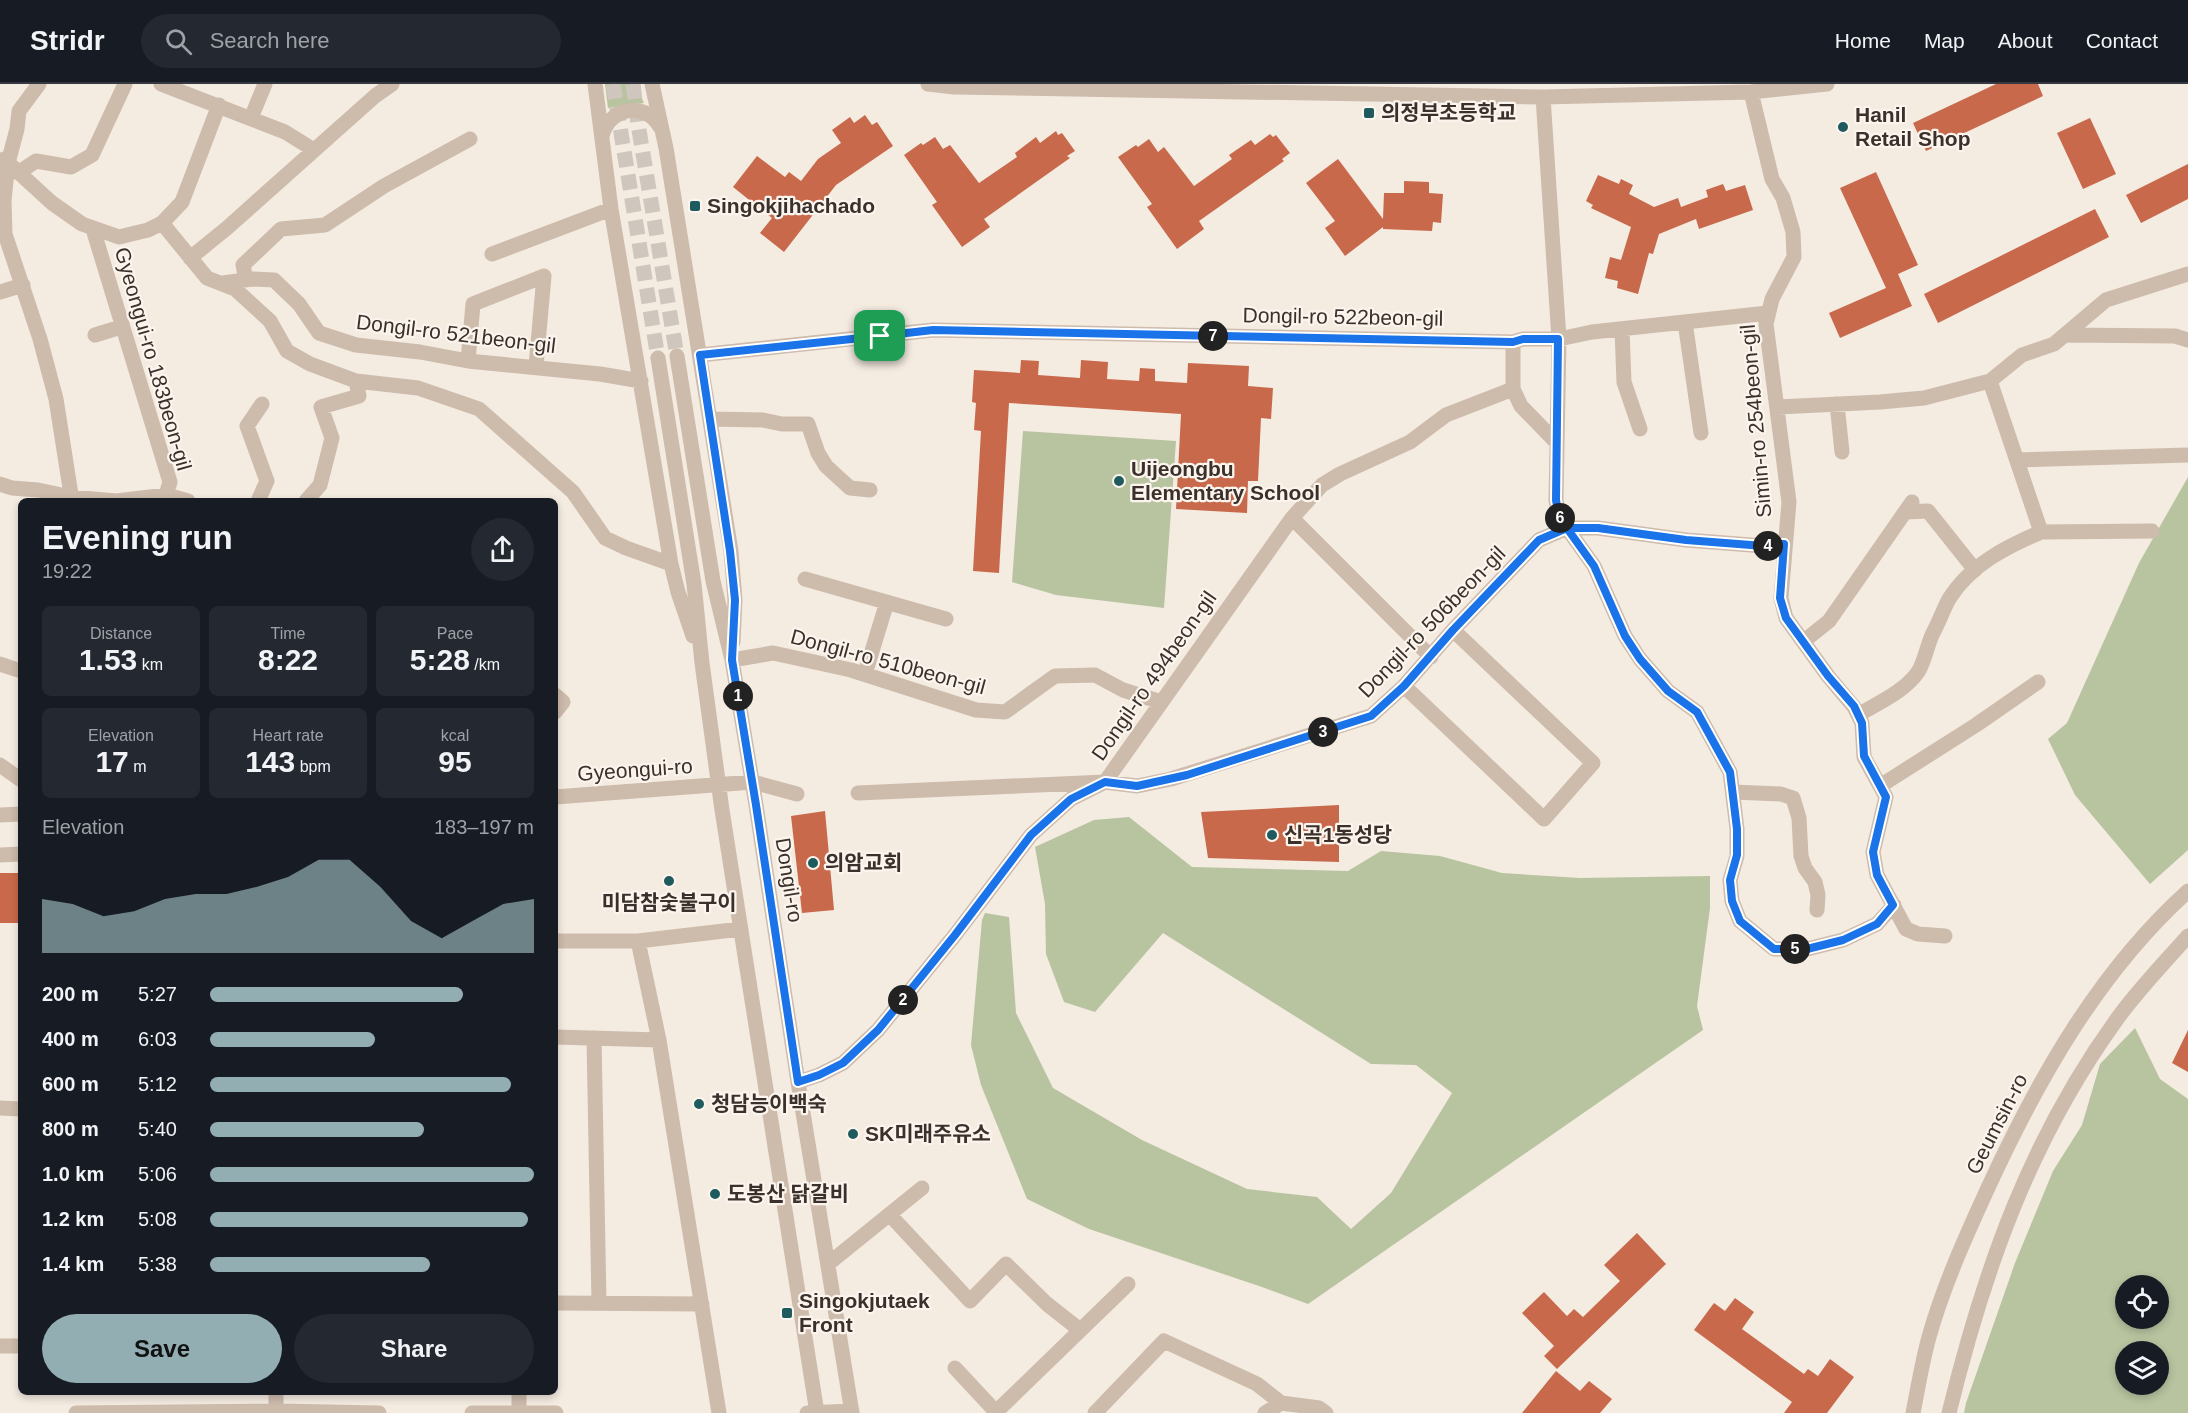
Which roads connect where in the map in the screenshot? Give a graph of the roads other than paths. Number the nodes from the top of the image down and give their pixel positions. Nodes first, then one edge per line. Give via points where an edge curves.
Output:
1 (39, 84) edge
2 (125, 84) edge
3 (162, 84) edge
4 (265, 84) edge
5 (595, 84) edge
6 (646, 84) edge
7 (652, 84) edge
8 (928, 84) edge
9 (1827, 84) edge
10 (388, 85) edge
11 (1563, 90) edge
12 (1751, 92) junction
13 (1544, 97) junction
14 (219, 105) junction
15 (657, 110) junction
16 (251, 118) junction
17 (663, 133) junction
18 (470, 139) dead end
19 (602, 143) junction
20 (314, 150) junction
21 (9, 163) edge
22 (611, 209) junction
23 (162, 223) junction
24 (93, 229) junction
25 (2, 234) edge
26 (492, 254) dead end
27 (190, 258) junction
28 (2188, 274) edge
29 (246, 280) junction
30 (220, 283) junction
31 (23, 285) junction
32 (0, 292) edge
33 (1768, 313) junction
34 (1685, 322) junction
35 (121, 327) junction
36 (1622, 329) junction
37 (94, 335) dead end
38 (2066, 335) junction
39 (1558, 339) junction
40 (2188, 340) edge
41 (1513, 342) junction
42 (700, 355) junction
43 (677, 356) tunnel mouth
44 (658, 358) tunnel mouth
45 (468, 361) junction
46 (536, 366) junction
47 (356, 381) junction
48 (640, 381) junction
49 (1990, 381) junction
50 (1513, 389) junction
51 (261, 404) dead end
52 (1837, 404) junction
53 (1777, 407) junction
54 (710, 419) junction
55 (1640, 429) dead end
56 (1701, 433) dead end
57 (1557, 442) junction
58 (1842, 452) dead end
59 (2188, 455) edge
60 (2017, 460) junction
61 (0, 484) edge
62 (870, 490) dead end
63 (21, 495) edge
64 (68, 498) edge
65 (72, 498) edge
66 (165, 498) edge
67 (259, 498) edge
68 (309, 498) edge
69 (1292, 518) junction
70 (1567, 528) junction
71 (2152, 531) dead end
72 (2041, 532) junction
73 (1784, 544) junction
74 (671, 564) junction
75 (1975, 570) junction
76 (805, 579) dead end
77 (887, 602) junction
78 (946, 619) dead end
79 (1453, 630) junction
80 (1803, 641) junction
81 (1431, 657) junction
82 (732, 660) junction
83 (702, 663) junction
84 (0, 664) edge
85 (18, 670) edge
86 (865, 674) junction
87 (2038, 682) dead end
88 (1404, 686) junction
89 (1161, 702) junction
90 (1858, 715) junction
91 (0, 765) edge
92 (18, 778) edge
93 (753, 782) junction
94 (1105, 782) junction
95 (718, 785) junction
96 (1880, 786) junction
97 (1733, 792) junction
98 (858, 793) dead end
99 (797, 794) dead end
100 (558, 797) edge
101 (18, 814) edge
102 (0, 815) edge
103 (18, 854) edge
104 (0, 855) edge
105 (2188, 891) edge
106 (1893, 905) junction
107 (1817, 910) dead end
108 (741, 929) junction
109 (1946, 936) dead end
110 (2188, 936) edge
111 (638, 941) junction
112 (558, 942) edge
113 (558, 1037) edge
114 (594, 1038) junction
115 (659, 1040) junction
116 (798, 1082) junction
117 (0, 1108) edge
118 (18, 1109) edge
119 (922, 1188) dead end
120 (890, 1215) junction
121 (828, 1264) junction
122 (1128, 1284) dead end
123 (558, 1303) edge
124 (599, 1303) junction
125 (702, 1304) junction
126 (1080, 1330) junction
127 (0, 1346) edge
128 (18, 1346) edge
129 (955, 1368) dead end
130 (276, 1395) edge
131 (519, 1395) edge
132 (1281, 1403) junction
133 (1322, 1411) edge
134 (276, 1412) edge
135 (519, 1412) edge
136 (852, 1412) edge
137 (76, 1413) edge
138 (379, 1413) edge
139 (472, 1413) edge
140 (556, 1413) edge
141 (719, 1413) edge
142 (807, 1413) edge
143 (817, 1413) edge
144 (996, 1413) edge
145 (1095, 1413) edge
146 (1265, 1413) edge
147 (1913, 1413) edge
148 (1949, 1413) edge

1 - 21 street via 19,111
2 - 21 street via 92,155 71,167 36,161
3 - 14 street
4 - 16 street
5 - 19 street
6 - 15 street
7 - 15 street
8 - 13 street
9 - 12 street
10 - 20 street
11 - 12 street
11 - 13 street
12 - 33 street, Simin-ro 254beon-gil via 1772,178 1783,198 1793,232 1794,257
13 - 39 street
14 - 16 street
14 - 23 street via 182,202
15 - 17 street
16 - 20 street
17 - 19 street via 651,116 638,111 622,112 607,123
17 - 42 street
18 - 29 street via 384,186 325,225 281,229 243,265
19 - 22 street
20 - 27 street
21 - 24 street via 52,203
21 - 25 street
22 - 26 street
22 - 48 street
23 - 24 street via 119,237
23 - 27 street
24 - 35 street, Gyeongui-ro 183beon-gil
25 - 31 street
27 - 30 street via 207,278
28 - 38 street via 2106,300
29 - 30 street, Dongil-ro 521beon-gil
29 - 45 street, Dongil-ro 521beon-gil via 274,280 299,304 319,333 356,345
30 - 47 street via 235,289 270,321 287,351
31 - 32 street
31 - 65 street via 56,399
33 - 34 street, Dongil-ro 522beon-gil
33 - 53 street, Simin-ro 254beon-gil via 1766,324
34 - 36 street, Dongil-ro 522beon-gil
34 - 56 street
35 - 37 street
35 - 66 street, Gyeongui-ro 183beon-gil via 170,482
36 - 39 street, Dongil-ro 522beon-gil
36 - 55 street via 1623,381
38 - 40 street via 2175,336
38 - 49 street via 2055,344 2022,355
39 - 41 street, Dongil-ro 522beon-gil
39 - 57 street
41 - 42 street, Dongil-ro 522beon-gil via 933,330
41 - 50 street
42 - 54 street
43 - 82 street, Dongil-ro via 713,581
44 - 83 street via 694,585
45 - 46 street, Dongil-ro 521beon-gil
45 - 46 street via 473,304 544,276
46 - 48 street, Dongil-ro 521beon-gil
47 - 68 street via 359,396 321,407 332,438 320,486
47 - 74 street via 418,388 479,409 573,492 606,538
48 - 74 street
49 - 52 street via 1924,398
49 - 60 street
50 - 57 street via 1521,406
50 - 69 street, Dongil-ro 494beon-gil via 1446,415 1410,442 1340,474 1322,486
51 - 67 street via 247,426 267,480
52 - 53 street
52 - 58 street
53 - 73 street, Simin-ro 254beon-gil via 1789,502
54 - 62 street via 807,424 826,466 849,488
54 - 82 street via 734,590
57 - 70 street via 1556,500 1559,517
59 - 60 street
60 - 72 street
61 - 63 street
63 - 64 street via 38,490
69 - 81 street
69 - 89 street, Dongil-ro 494beon-gil
70 - 73 street, Dongil-ro 506beon-gil via 1764,546
70 - 79 street, Dongil-ro 506beon-gil via 1539,540
70 - 97 street via 1594,566 1625,636 1640,659 1668,691 1697,712 1730,772
71 - 72 street
72 - 75 street via 1992,555
73 - 80 street, Simin-ro 254beon-gil via 1780,598 1786,618
74 - 83 street
75 - 80 street via 1928,511 1908,507 1829,621
75 - 90 street via 1950,598 1918,672 1899,690
76 - 77 street
77 - 78 street
77 - 86 street
79 - 81 street, Dongil-ro 506beon-gil
79 - 88 street via 1593,763 1544,819
80 - 90 street, Simin-ro 254beon-gil
81 - 88 street, Dongil-ro 506beon-gil
82 - 86 street, Dongil-ro 510beon-gil via 773,653
82 - 93 street, Dongil-ro
83 - 95 street
84 - 85 street
86 - 89 street, Dongil-ro 510beon-gil via 976,710 1005,712 1055,676 1095,675 1122,690
87 - 96 street
88 - 94 street, Dongil-ro 506beon-gil via 1371,716 1266,750 1137,786
89 - 94 street, Dongil-ro 494beon-gil
90 - 96 street, Simin-ro 254beon-gil via 1864,756
91 - 92 street
93 - 95 street
93 - 99 street
93 - 116 street, Dongil-ro
94 - 98 street, Dongil-ro 506beon-gil
94 - 116 street, Dongil-ro 494beon-gil via 1071,799 1031,835 878,1030 843,1063
95 - 100 street, Gyeongui-ro
95 - 108 street
96 - 106 street, Simin-ro 254beon-gil via 1886,797 1873,852 1877,875
97 - 106 street via 1737,855 1730,880 1732,901 1740,921 1774,949 1807,949 1843,940 1877,924
97 - 107 street via 1793,798 1799,818 1801,855 1815,882
101 - 102 street
103 - 104 street
105 - 147 street, Geumsin-ro via 2122,960 2047,1071 2011,1139 1964,1240 1929,1338
106 - 109 street, Simin-ro 254beon-gil via 1906,929
108 - 111 street
108 - 143 street
110 - 148 street via 2118,1018 2041,1145 1989,1267
111 - 112 street
111 - 115 street
113 - 114 street
114 - 115 street
114 - 124 street
115 - 125 street
116 - 121 street, Dongil-ro
117 - 118 street
119 - 120 street
120 - 121 street
120 - 126 street via 970,1302 1006,1264
121 - 136 street, Dongil-ro
122 - 126 street
123 - 124 street
124 - 125 street
125 - 141 street
126 - 144 street
127 - 128 street
129 - 144 street
130 - 134 street
131 - 135 street
132 - 133 street
132 - 145 street via 1257,1384 1164,1341
132 - 146 street
134 - 137 street
134 - 138 street
135 - 139 street
135 - 140 street
136 - 143 street
142 - 143 street

